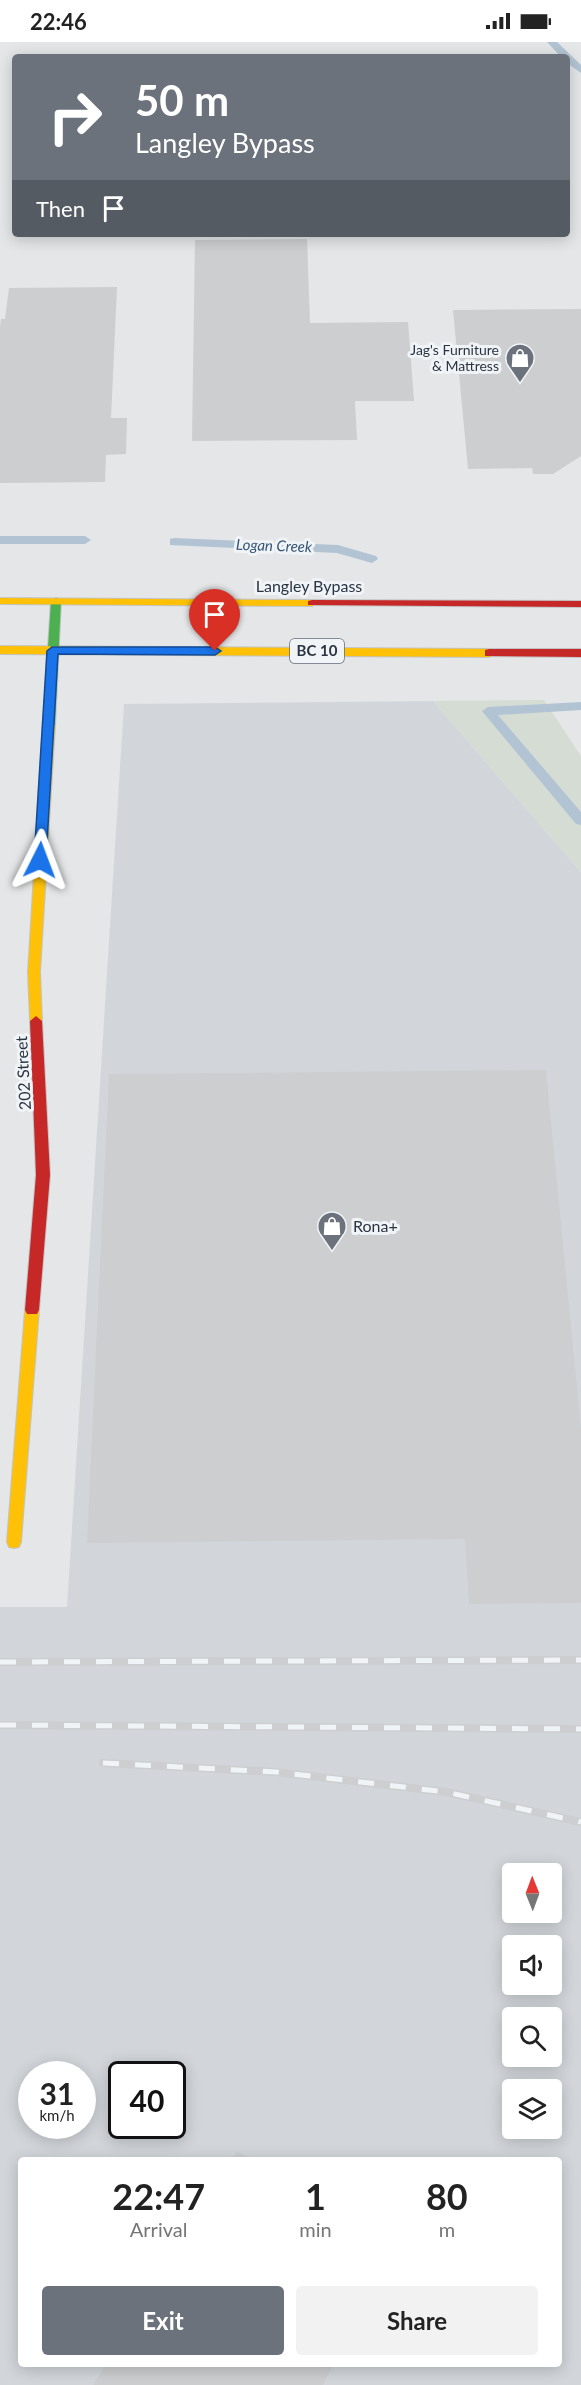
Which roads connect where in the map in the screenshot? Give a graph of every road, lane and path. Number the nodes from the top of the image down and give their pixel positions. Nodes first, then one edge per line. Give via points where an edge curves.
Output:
1 (0, 602) edge
2 (56, 602) junction
3 (581, 604) edge
4 (0, 650) edge
5 (52, 651) junction
6 (581, 653) edge
7 (14, 1542) dead end

1 - 2 main road, Langley Bypass
2 - 3 main road, Langley Bypass
2 - 5 main road, 202 Street
4 - 5 main road, BC 10
5 - 6 main road, BC 10
5 - 7 main road, 202 Street via 34,972 43,1176

